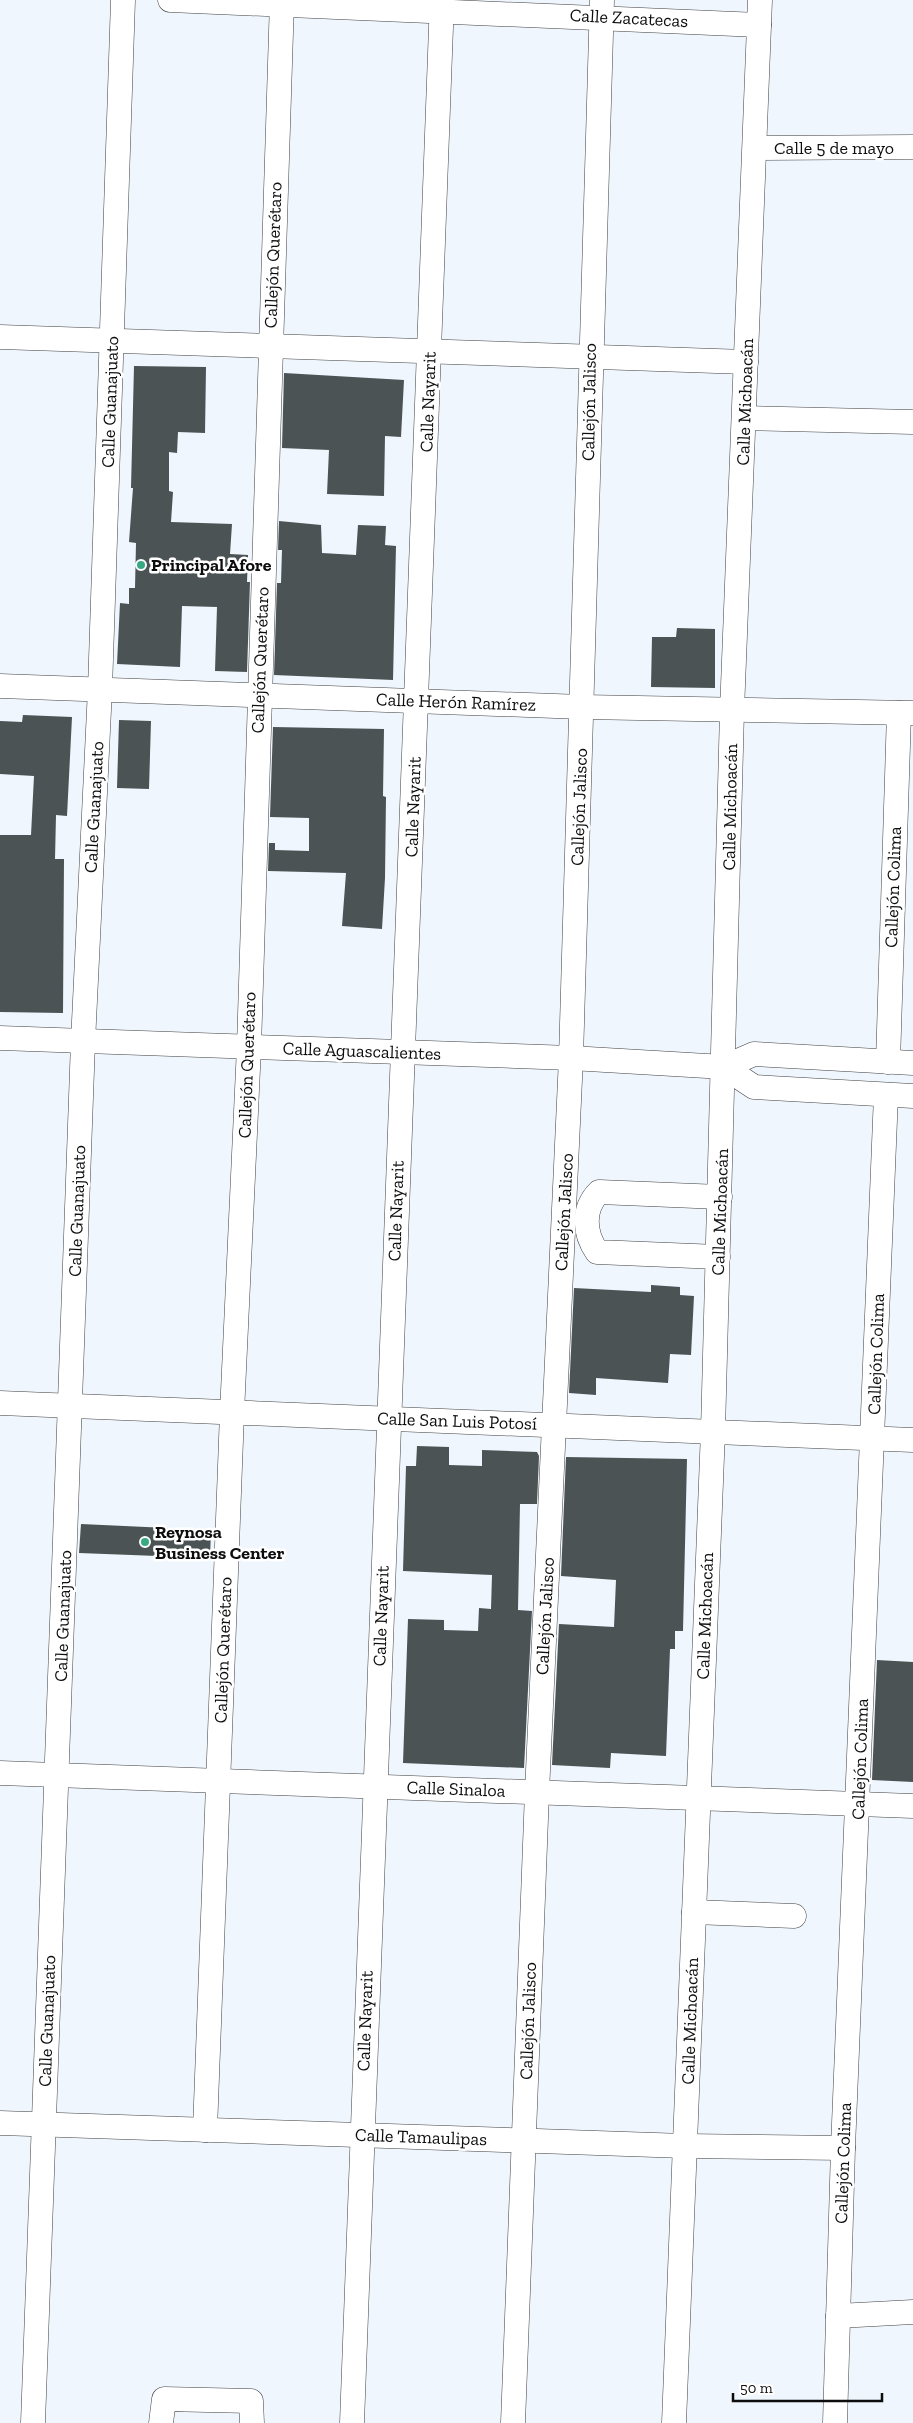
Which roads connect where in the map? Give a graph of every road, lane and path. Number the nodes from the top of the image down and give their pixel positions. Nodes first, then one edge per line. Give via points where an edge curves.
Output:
1 (123, 0) edge
2 (170, 0) edge
3 (760, 0) edge
4 (282, 2) edge
5 (442, 5) edge
6 (602, 8) edge
7 (759, 25) junction
8 (913, 147) edge
9 (755, 148) junction
10 (0, 338) edge
11 (112, 342) junction
12 (270, 347) junction
13 (429, 352) junction
14 (590, 357) junction
15 (746, 362) junction
16 (744, 418) junction
17 (913, 422) edge
18 (0, 686) edge
19 (100, 689) junction
20 (259, 695) junction
21 (417, 700) junction
22 (582, 707) junction
23 (732, 710) junction
24 (906, 713) edge
25 (0, 1038) edge
26 (83, 1042) junction
27 (249, 1047) junction
28 (403, 1052) junction
29 (571, 1058) junction
30 (888, 1062) junction
31 (913, 1062) edge
32 (724, 1067) junction
33 (886, 1094) junction
34 (913, 1096) edge
35 (720, 1197) junction
36 (718, 1257) junction
37 (0, 1404) edge
38 (71, 1406) junction
39 (232, 1413) junction
40 (388, 1419) junction
41 (554, 1425) junction
42 (713, 1432) junction
43 (873, 1438) junction
44 (913, 1440) edge
45 (0, 1773) edge
46 (56, 1775) junction
47 (218, 1781) junction
48 (374, 1786) junction
49 (537, 1792) junction
50 (698, 1798) junction
51 (858, 1804) junction
52 (913, 1806) edge
53 (694, 1912) junction
54 (794, 1916) dead end
55 (0, 2123) edge
56 (43, 2124) junction
57 (205, 2130) junction
58 (361, 2135) junction
59 (524, 2141) junction
60 (685, 2146) junction
61 (843, 2148) junction
62 (913, 2312) edge
63 (838, 2316) junction
64 (33, 2423) edge
65 (161, 2423) edge
66 (252, 2423) edge
67 (352, 2423) edge
68 (513, 2423) edge
69 (674, 2423) edge
70 (834, 2423) edge

1 - 11 street, Calle Guanajuato
2 - 4 street, Calle Zacatecas
3 - 7 street, Calle Michoacán
4 - 5 street, Calle Zacatecas
4 - 12 street, Callejón Querétaro
5 - 6 street, Calle Zacatecas
5 - 13 street, Calle Nayarit
6 - 7 street, Calle Zacatecas
6 - 14 street, Callejón Jalisco
7 - 9 street, Calle Michoacán
8 - 9 street, Calle 5 de mayo
9 - 15 street, Calle Michoacán
10 - 11 street
11 - 12 street
11 - 19 street, Calle Guanajuato
12 - 13 street
12 - 20 street, Callejón Querétaro
13 - 14 street
13 - 21 street, Calle Nayarit
14 - 15 street
14 - 22 street, Callejón Jalisco
15 - 16 street, Calle Michoacán
16 - 17 street
16 - 23 street, Calle Michoacán
18 - 19 street, Calle Herón Ramírez
19 - 20 street, Calle Herón Ramírez
19 - 26 street, Calle Guanajuato
20 - 21 street, Calle Herón Ramírez
20 - 27 street, Callejón Querétaro
21 - 22 street, Calle Herón Ramírez
21 - 28 street, Calle Nayarit
22 - 23 street, Calle Herón Ramírez
22 - 29 street, Callejón Jalisco
23 - 24 street, Calle Herón Ramírez
23 - 32 street, Calle Michoacán
24 - 30 street, Callejón Colima
25 - 26 street, Calle Aguascalientes
26 - 27 street, Calle Aguascalientes
26 - 38 street, Calle Guanajuato
27 - 28 street, Calle Aguascalientes
27 - 39 street, Callejón Querétaro
28 - 29 street, Calle Aguascalientes
28 - 40 street, Calle Nayarit
29 - 32 street, Calle Aguascalientes
29 - 41 street, Callejón Jalisco
30 - 31 street, Calle Aguascalientes
30 - 32 street, Calle Aguascalientes via 754,1054
32 - 33 street via 754,1087
32 - 35 street, Calle Michoacán
33 - 34 street
33 - 43 street, Callejón Colima
35 - 36 street, Calle Michoacán
35 - 36 street via 599,1192 590,1201 586,1222 589,1241 597,1252
36 - 42 street, Calle Michoacán
37 - 38 street, Calle San Luis Potosí
38 - 39 street, Calle San Luis Potosí
38 - 46 street, Calle Guanajuato
39 - 40 street, Calle San Luis Potosí
39 - 47 street, Callejón Querétaro
40 - 41 street, Calle San Luis Potosí
40 - 48 street, Calle Nayarit
41 - 42 street, Calle San Luis Potosí
41 - 49 street, Callejón Jalisco
42 - 43 street, Calle San Luis Potosí
42 - 50 street, Calle Michoacán
43 - 44 street, Calle San Luis Potosí
43 - 51 street, Callejón Colima
45 - 46 street, Calle Sinaloa
46 - 47 street, Calle Sinaloa
46 - 56 street, Calle Guanajuato
47 - 48 street, Calle Sinaloa
47 - 57 street, Callejón Querétaro
48 - 49 street, Calle Sinaloa
48 - 58 street, Calle Nayarit
49 - 50 street, Calle Sinaloa
49 - 59 street, Callejón Jalisco
50 - 51 street, Calle Sinaloa
50 - 53 street, Calle Michoacán
51 - 52 street, Calle Sinaloa
51 - 61 street, Callejón Colima
53 - 54 street
53 - 60 street, Calle Michoacán
55 - 56 street, Calle Tamaulipas
56 - 57 street, Calle Tamaulipas
56 - 64 street, Calle Guanajuato
57 - 58 street, Calle Tamaulipas
58 - 59 street, Calle Tamaulipas
58 - 67 street, Calle Nayarit
59 - 60 street, Calle Tamaulipas
59 - 68 street, Callejón Jalisco
60 - 61 street, Calle Tamaulipas
60 - 69 street, Calle Michoacán
61 - 63 street, Callejón Colima
62 - 63 street
63 - 70 street, Callejón Colima
65 - 66 street via 164,2399 251,2401

